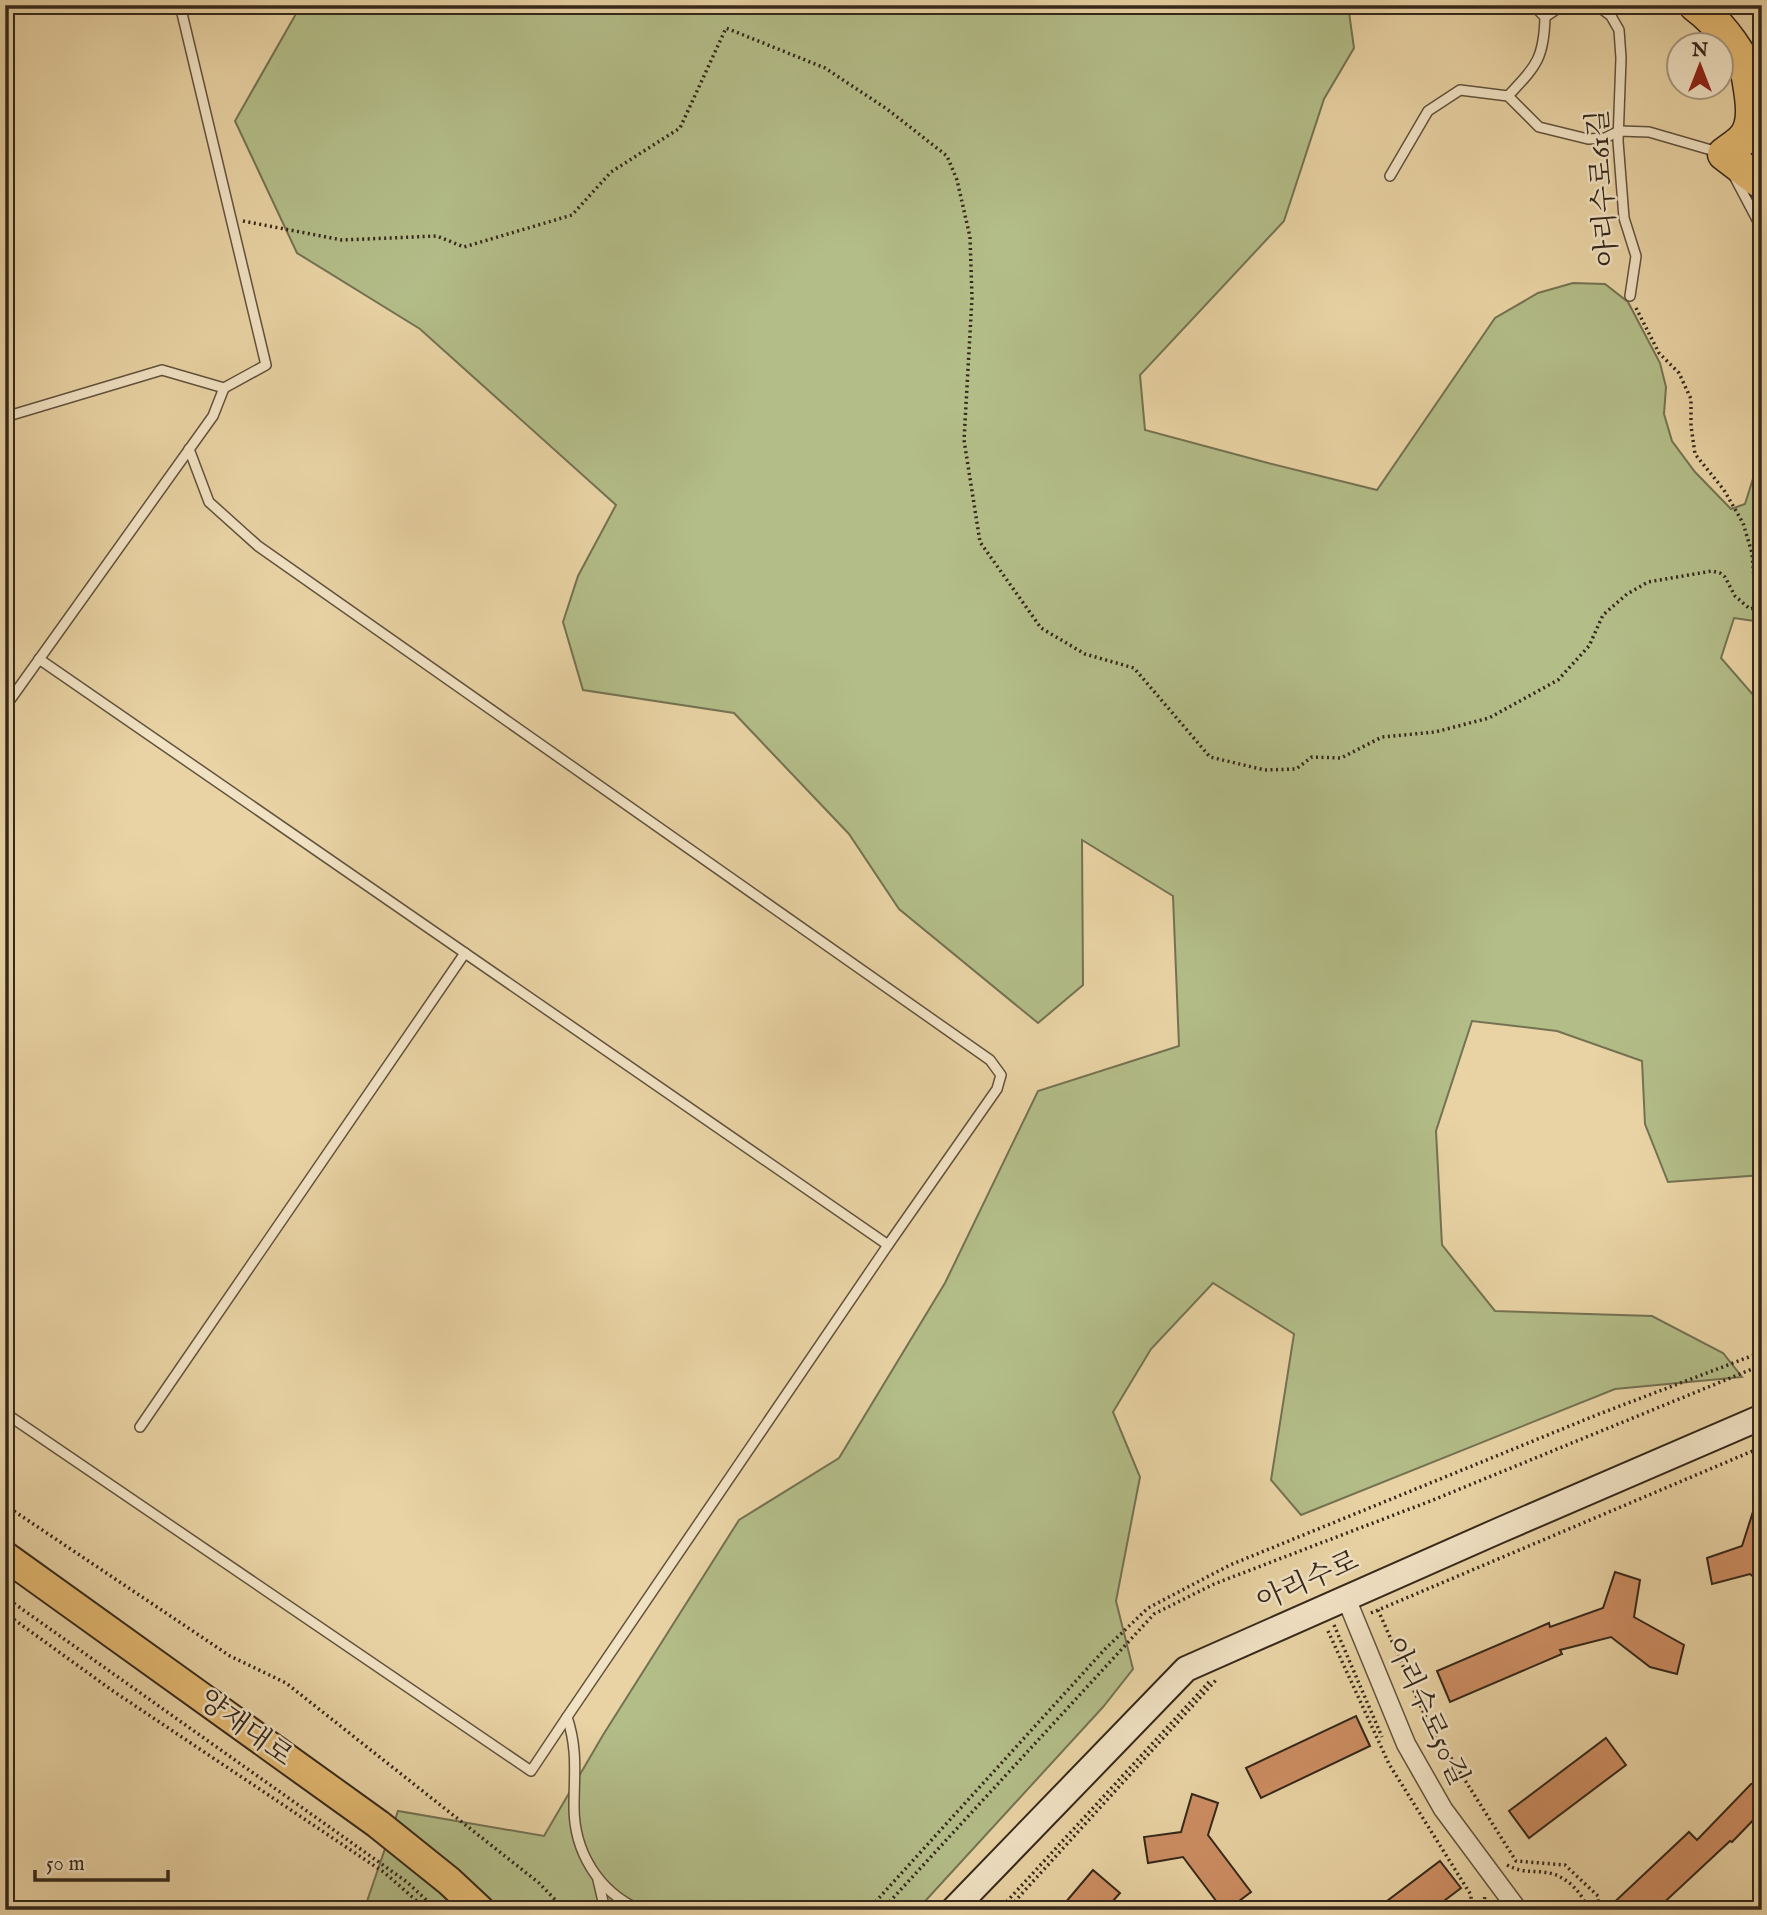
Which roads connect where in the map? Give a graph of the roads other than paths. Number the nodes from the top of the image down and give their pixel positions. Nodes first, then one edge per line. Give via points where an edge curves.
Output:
1 (180, 5) edge
2 (1533, 5) edge
3 (1575, 5) edge
4 (1589, 5) edge
5 (1695, 5) edge
6 (1545, 17) junction
7 (1747, 71) junction
8 (1508, 96) junction
9 (1762, 118) edge
10 (1619, 131) junction
11 (1724, 154) junction
12 (1390, 176) dead end
13 (1762, 183) edge
14 (1762, 229) edge
15 (1630, 296) road end
16 (224, 388) junction
17 (5, 417) edge
18 (189, 449) junction
19 (38, 659) junction
20 (5, 706) edge
21 (465, 953) junction
22 (888, 1245) junction
23 (5, 1413) edge
24 (1762, 1417) edge
25 (140, 1427) dead end
26 (5, 1556) edge
27 (1361, 1607) junction
28 (567, 1717) junction
29 (598, 1878) junction
30 (480, 1910) edge
31 (605, 1910) edge
32 (639, 1910) edge
33 (813, 1910) edge
34 (851, 1910) edge
35 (953, 1910) edge
36 (1518, 1910) edge

1 - 16 lane via 266,365
2 - 6 lane
3 - 6 lane via 1560,7
4 - 10 lane, 아리수로61길 via 1611,16 1619,30
5 - 7 highway via 1715,23
6 - 8 lane via 1542,50 1535,67
7 - 9 highway
7 - 11 highway via 1752,111 1749,132
8 - 10 lane via 1539,127 1588,139
8 - 12 lane via 1460,90 1428,111
10 - 11 lane via 1649,132
10 - 15 lane, 아리수로61길 via 1624,218 1636,256
11 - 13 highway
11 - 14 lane
16 - 17 lane via 162,370
16 - 18 lane via 213,416
18 - 19 lane
18 - 22 lane via 209,502 258,546 990,1060 1001,1076 998,1089
19 - 20 lane
19 - 21 lane
21 - 22 lane
21 - 25 lane
22 - 28 lane
23 - 28 lane via 531,1771
24 - 27 main road, 아리수로
26 - 30 main road, 양재대로 via 378,1824
27 - 35 main road, 아리수로 via 1186,1669
27 - 36 street, 아리수로50길 via 1412,1755 1443,1808
28 - 29 lane via 574,1737 578,1841
29 - 31 lane
29 - 32 lane
33 - 34 lane via 839,1906

